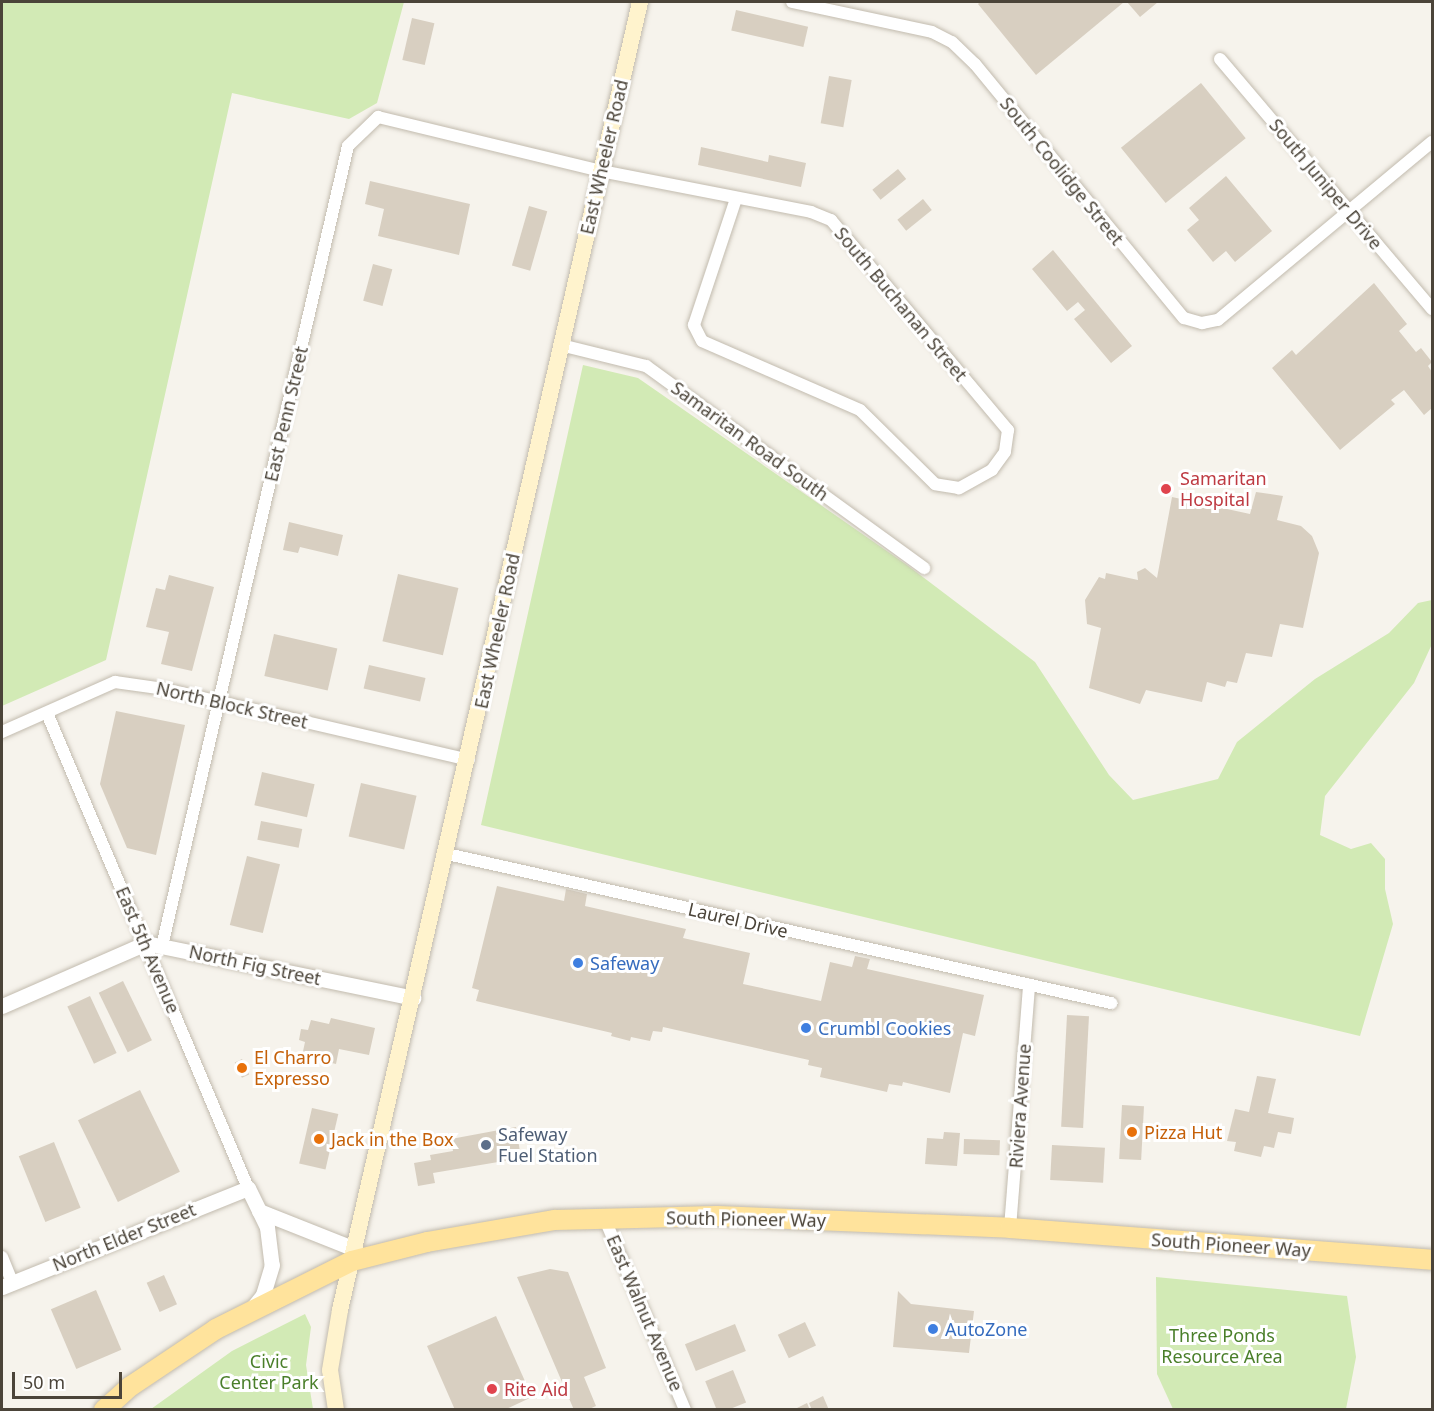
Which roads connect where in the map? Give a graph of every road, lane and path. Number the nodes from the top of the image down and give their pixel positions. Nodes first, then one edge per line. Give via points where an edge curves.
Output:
1 (640, 2) edge
2 (792, 2) edge
3 (1220, 59) dead end
4 (1432, 142) edge
5 (601, 171) junction
6 (736, 199) junction
7 (1350, 212) junction
8 (1432, 309) edge
9 (561, 345) junction
10 (924, 568) dead end
11 (219, 701) junction
12 (47, 713) junction
13 (2, 732) edge
14 (469, 760) junction
15 (447, 854) junction
16 (146, 943) junction
17 (162, 946) junction
18 (1029, 985) junction
19 (414, 998) junction
20 (1111, 1003) dead end
21 (2, 1006) edge
22 (248, 1188) junction
23 (259, 1211) junction
24 (604, 1217) junction
25 (1010, 1228) junction
26 (354, 1255) junction
27 (2, 1257) edge
28 (1432, 1260) edge
29 (7, 1284) edge
30 (250, 1311) junction
31 (105, 1410) edge
32 (336, 1410) edge
33 (685, 1410) edge

1 - 5 main road, East Wheeler Road
2 - 7 street, South Coolidge Street via 932,32 952,42 975,64 1184,318 1202,323 1218,320
3 - 7 street, South Juniper Drive
4 - 7 street
5 - 6 street, South Buchanan Street
5 - 9 main road, East Wheeler Road
5 - 11 street, East Penn Street via 378,117 348,146
6 - 6 street, South Buchanan Street via 811,212 831,220 1008,430 1005,452 992,470 959,488 935,484 860,410 702,341 694,325
7 - 8 street, South Juniper Drive
9 - 10 street, Samaritan Road South via 645,366
9 - 14 main road, East Wheeler Road
11 - 12 street, North Block Street via 115,682
11 - 14 street, North Block Street
11 - 17 street, East Penn Street
12 - 13 street, North Block Street
12 - 16 street, East 5th Avenue
14 - 15 main road, East Wheeler Road
15 - 18 street, Laurel Drive
15 - 19 main road, East Wheeler Road
16 - 17 street, North Fig Street
16 - 21 street
16 - 22 street, East 5th Avenue
17 - 19 street, North Fig Street
18 - 20 street, Laurel Drive
18 - 25 street, Riviera Avenue
19 - 26 main road, East Wheeler Road
22 - 23 street
22 - 29 street, North Elder Street
23 - 26 street
23 - 30 street via 267,1227 272,1265 263,1295
24 - 25 main road, South Pioneer Way via 717,1216
24 - 26 main road, South Pioneer Way via 508,1226
24 - 33 street, East Walnut Avenue
25 - 28 main road, South Pioneer Way
26 - 30 main road, South Pioneer Way
26 - 32 main road via 333,1344 330,1385
27 - 29 street
30 - 31 main road, South Pioneer Way via 173,1357

